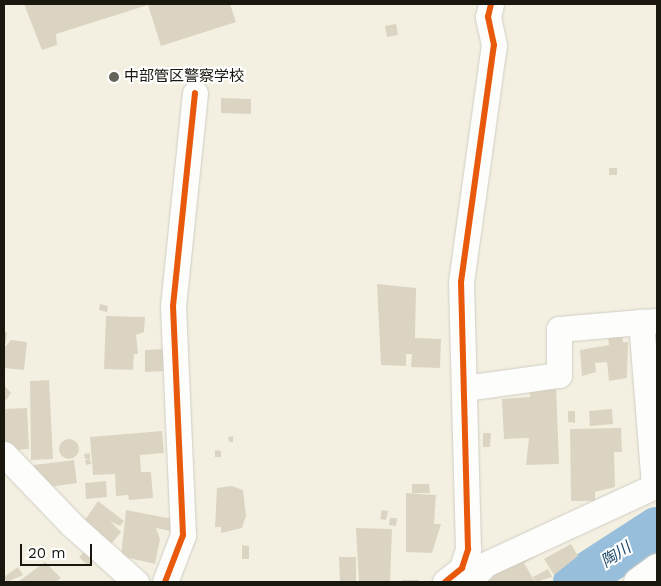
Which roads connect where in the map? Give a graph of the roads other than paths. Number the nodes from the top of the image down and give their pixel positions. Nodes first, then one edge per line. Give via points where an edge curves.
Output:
1 (491, 4) edge
2 (195, 93) dead end
3 (649, 321) edge
4 (465, 388) junction
5 (4, 454) edge
6 (656, 485) edge
7 (657, 568) edge
8 (136, 582) edge
9 (165, 582) edge
10 (445, 582) edge
11 (468, 582) edge
12 (638, 582) edge

1 - 4 street via 488,17 494,46 463,252
2 - 9 street via 173,306 183,535
3 - 4 street via 559,329 559,375
3 - 6 street
4 - 10 street via 468,549 462,568
5 - 8 street
6 - 11 street via 486,564
7 - 12 street

